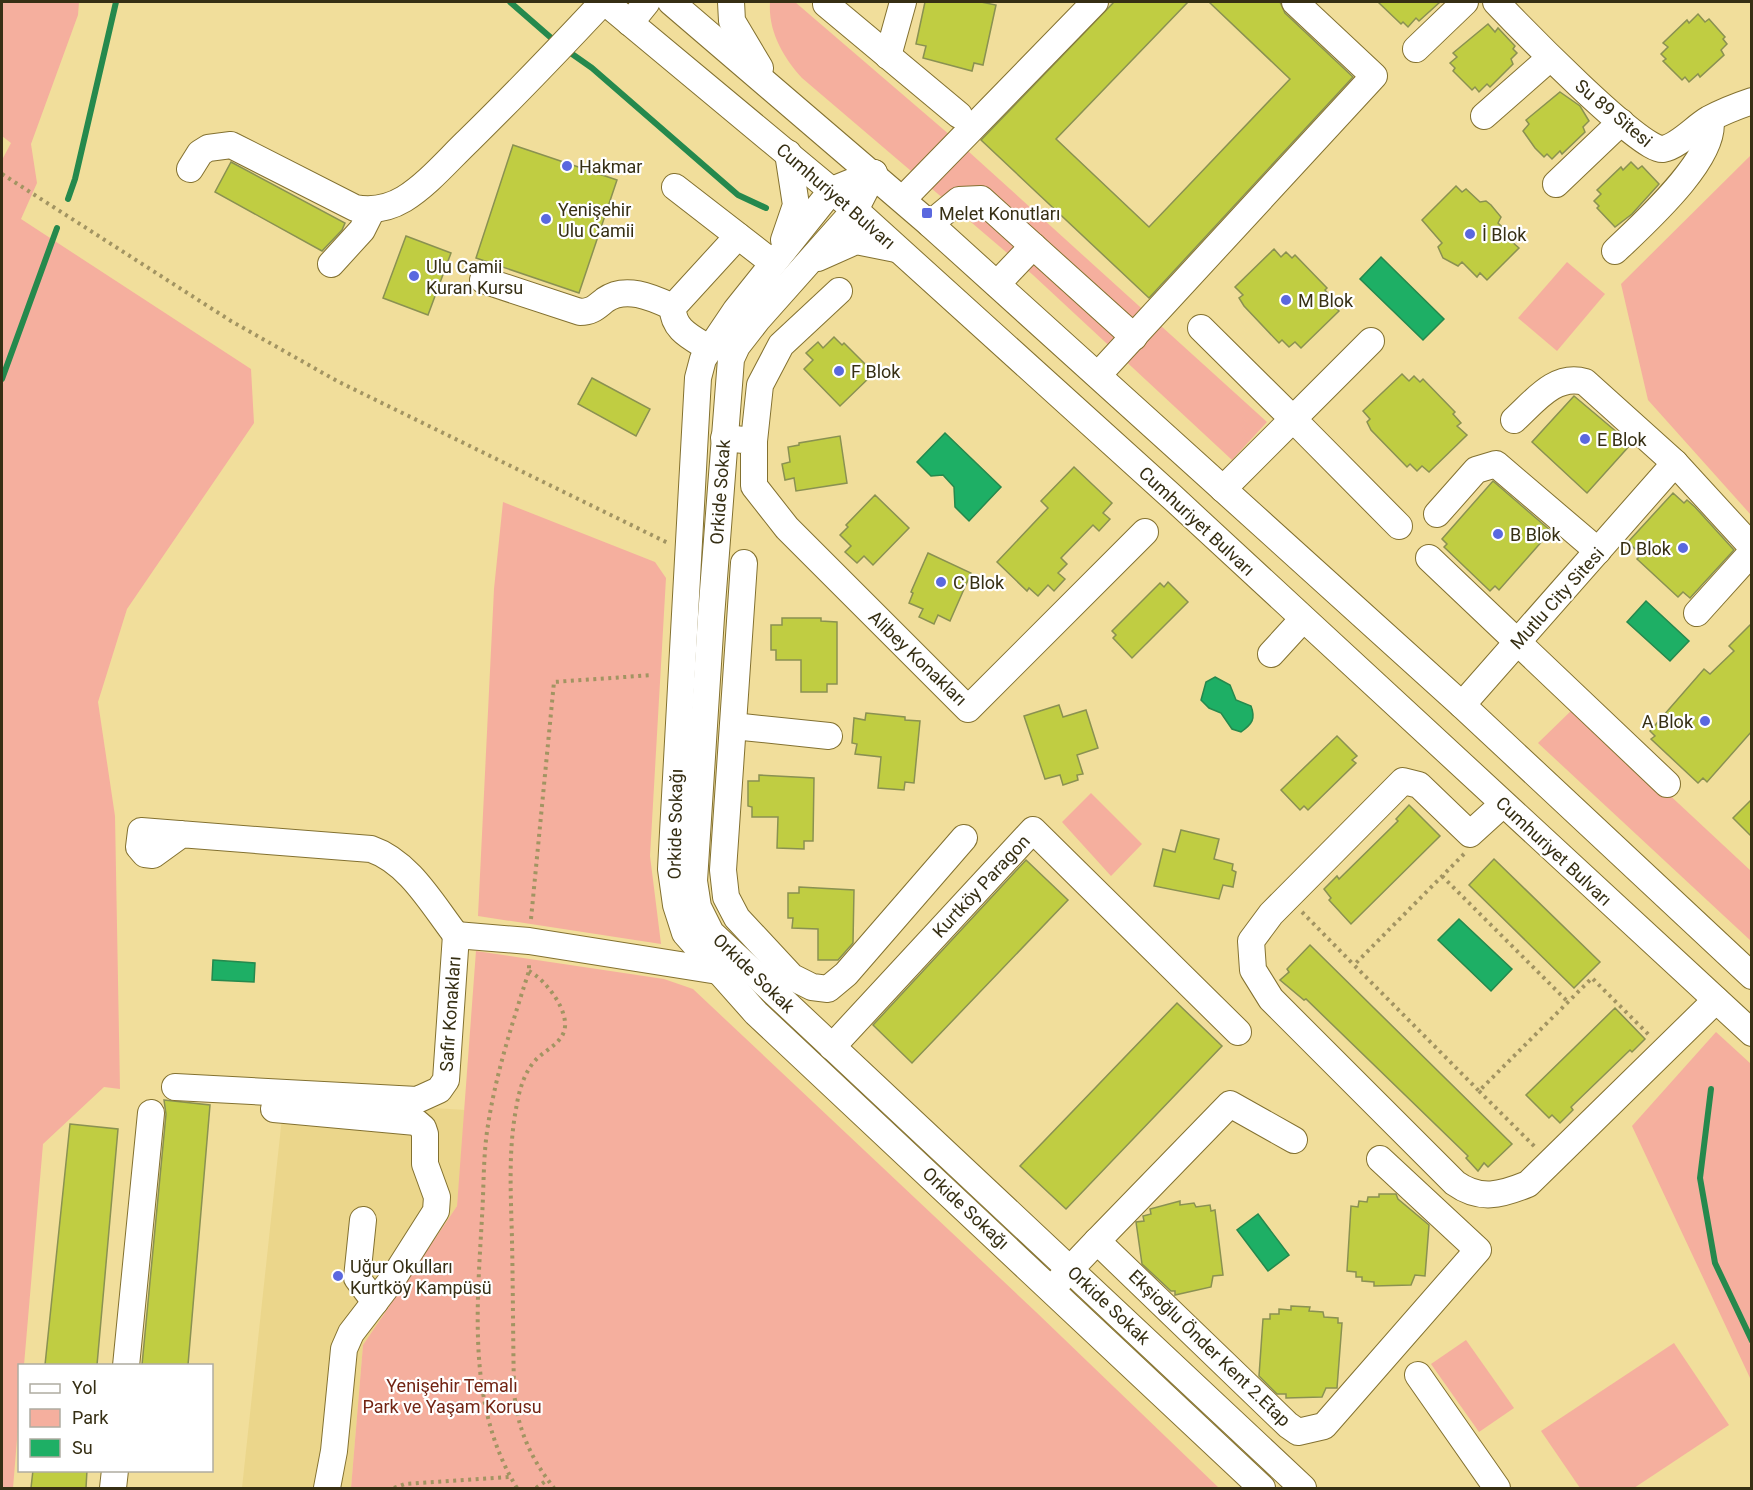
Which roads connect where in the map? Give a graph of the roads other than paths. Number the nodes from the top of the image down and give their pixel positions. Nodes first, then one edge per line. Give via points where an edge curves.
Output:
1 (604, 2) edge
2 (647, 2) edge
3 (731, 2) edge
4 (903, 2) edge
5 (1095, 2) edge
6 (1295, 2) edge
7 (1465, 2) edge
8 (1496, 2) edge
9 (678, 3) edge
10 (826, 4) dead end
11 (630, 23) junction
12 (1416, 49) dead end
13 (888, 56) junction
14 (1550, 58) junction
15 (777, 93) junction
16 (1752, 101) edge
17 (959, 115) dead end
18 (1484, 116) dead end
19 (1710, 119) junction
20 (1621, 122) junction
21 (788, 153) junction
22 (190, 169) dead end
23 (874, 173) junction
24 (1556, 184) dead end
25 (675, 187) dead end
26 (832, 190) junction
27 (903, 199) junction
28 (372, 210) junction
29 (855, 210) junction
30 (930, 224) junction
31 (738, 236) junction
32 (1033, 246) junction
33 (897, 249) junction
34 (1615, 251) dead end
35 (773, 263) junction
36 (331, 264) dead end
37 (802, 268) junction
38 (483, 280) dead end
39 (997, 284) junction
40 (839, 291) dead end
41 (674, 307) junction
42 (1201, 328) dead end
43 (1134, 337) junction
44 (1371, 341) dead end
45 (710, 349) junction
46 (1098, 375) junction
47 (1293, 419) junction
48 (1514, 420) dead end
49 (724, 438) junction
50 (754, 441) junction
51 (1675, 463) junction
52 (1223, 489) junction
53 (1437, 514) dead end
54 (1398, 526) dead end
55 (1145, 532) dead end
56 (1752, 547) edge
57 (1598, 551) junction
58 (1752, 552) edge
59 (1429, 558) dead end
60 (744, 563) dead end
61 (1697, 613) dead end
62 (684, 614) junction
63 (711, 617) junction
64 (741, 617) junction
65 (1303, 619) junction
66 (1518, 642) junction
67 (1271, 654) dead end
68 (1462, 705) junction
69 (733, 726) junction
70 (829, 736) dead end
71 (1667, 784) dead end
72 (1503, 804) junction
73 (182, 834) dead end
74 (964, 838) dead end
75 (456, 935) junction
76 (718, 971) junction
77 (1752, 976) edge
78 (1716, 1000) junction
79 (1238, 1032) dead end
80 (1752, 1033) edge
81 (832, 1047) junction
82 (175, 1087) dead end
83 (274, 1109) dead end
84 (152, 1113) dead end
85 (1294, 1140) dead end
86 (1380, 1159) dead end
87 (363, 1220) dead end
88 (1097, 1241) junction
89 (1071, 1269) junction
90 (1052, 1289) junction
91 (375, 1302) junction
92 (126, 1364) edge
93 (1418, 1375) dead end
94 (115, 1472) edge
95 (113, 1488) edge
96 (327, 1488) edge
97 (1262, 1488) edge
98 (1303, 1488) edge
99 (1497, 1488) edge

1 - 11 street, Cumhuriyet Bulvarı
1 - 28 street via 536,74 414,191 392,205
2 - 11 street
3 - 15 street via 732,21
4 - 13 street
5 - 27 street
6 - 43 street via 1374,76
7 - 12 street
8 - 14 street, Su 89 Sitesi
9 - 11 street
9 - 15 street
10 - 13 street
11 - 21 street, Cumhuriyet Bulvarı
13 - 17 street
14 - 18 street
14 - 20 street, Su 89 Sitesi
15 - 23 street
16 - 19 street, Su 89 Sitesi
19 - 20 street, Su 89 Sitesi via 1660,150 1649,146
19 - 34 street via 1710,136 1685,181
20 - 24 street
21 - 26 street, Cumhuriyet Bulvarı
21 - 35 street via 795,205 792,222
22 - 28 street via 208,148 231,145 346,205
23 - 26 street
23 - 27 street
23 - 29 street, Orkide Sokak
25 - 31 street
26 - 29 street, Cumhuriyet Bulvarı
26 - 35 street
27 - 30 street
28 - 36 street via 362,230
29 - 33 street, Cumhuriyet Bulvarı
29 - 37 street, Orkide Sokak
30 - 32 street via 959,200 981,199
30 - 39 street
31 - 35 street
31 - 41 street
32 - 39 street
32 - 43 street
33 - 37 street via 856,241
33 - 65 street, Cumhuriyet Bulvarı
35 - 45 street, Orkide Sokağı
37 - 49 street, Orkide Sokak via 737,346 731,359
38 - 41 street via 580,312 595,309 621,294 643,294
39 - 46 street
40 - 50 street, Alibey Konakları via 781,345 760,386
41 - 45 street via 679,328
42 - 47 street
43 - 46 street
44 - 47 street
45 - 62 street, Orkide Sokağı via 703,358 698,378
46 - 52 street
47 - 52 street
47 - 54 street
48 - 51 street via 1556,384 1576,380 1592,387
49 - 50 street
49 - 63 street, Orkide Sokak
50 - 55 street, Alibey Konakları via 754,486 787,528 968,709
51 - 56 street
51 - 57 street, Mutlu City Sitesi
52 - 68 street
53 - 57 street via 1476,470 1496,464
57 - 66 street, Mutlu City Sitesi
58 - 61 street
59 - 66 street
60 - 64 street
62 - 63 street
62 - 76 street, Orkide Sokağı via 671,869 676,905 686,933
63 - 64 street
63 - 81 street, Orkide Sokak via 694,881 698,907 711,933
64 - 69 street
65 - 67 street
65 - 72 street, Cumhuriyet Bulvarı
66 - 68 street, Mutlu City Sitesi
66 - 71 street
68 - 77 street
69 - 70 street
69 - 74 street via 723,870 726,897 737,918 801,984 828,989 846,974
72 - 78 street, Cumhuriyet Bulvarı
72 - 78 street via 1470,834 1419,785 1403,781 1287,898 1251,940 1253,970 1271,999 1455,1183 1470,1193 1484,1195 1528,1184
73 - 75 street via 381,852 401,865
75 - 76 street, Safir Konakları via 529,941
75 - 82 street, Safir Konakları via 446,1080 439,1090 417,1100
76 - 90 street, Orkide Sokağı via 756,1013
78 - 80 street, Cumhuriyet Bulvarı
79 - 81 street, Kurtköy Paragon via 1033,830
81 - 89 street, Orkide Sokak
83 - 91 street via 416,1122 423,1128 425,1164 436,1197 436,1211
84 - 92 street
85 - 88 street via 1230,1104
86 - 88 street, Ekşioğlu Önder Kent 2.Etap via 1478,1250 1324,1426 1311,1430 1298,1432 1288,1425
87 - 91 street via 357,1278
88 - 89 street
89 - 90 street
89 - 98 street, Orkide Sokak
90 - 97 street, Orkide Sokağı
91 - 96 street via 344,1349
93 - 99 street
94 - 95 street

